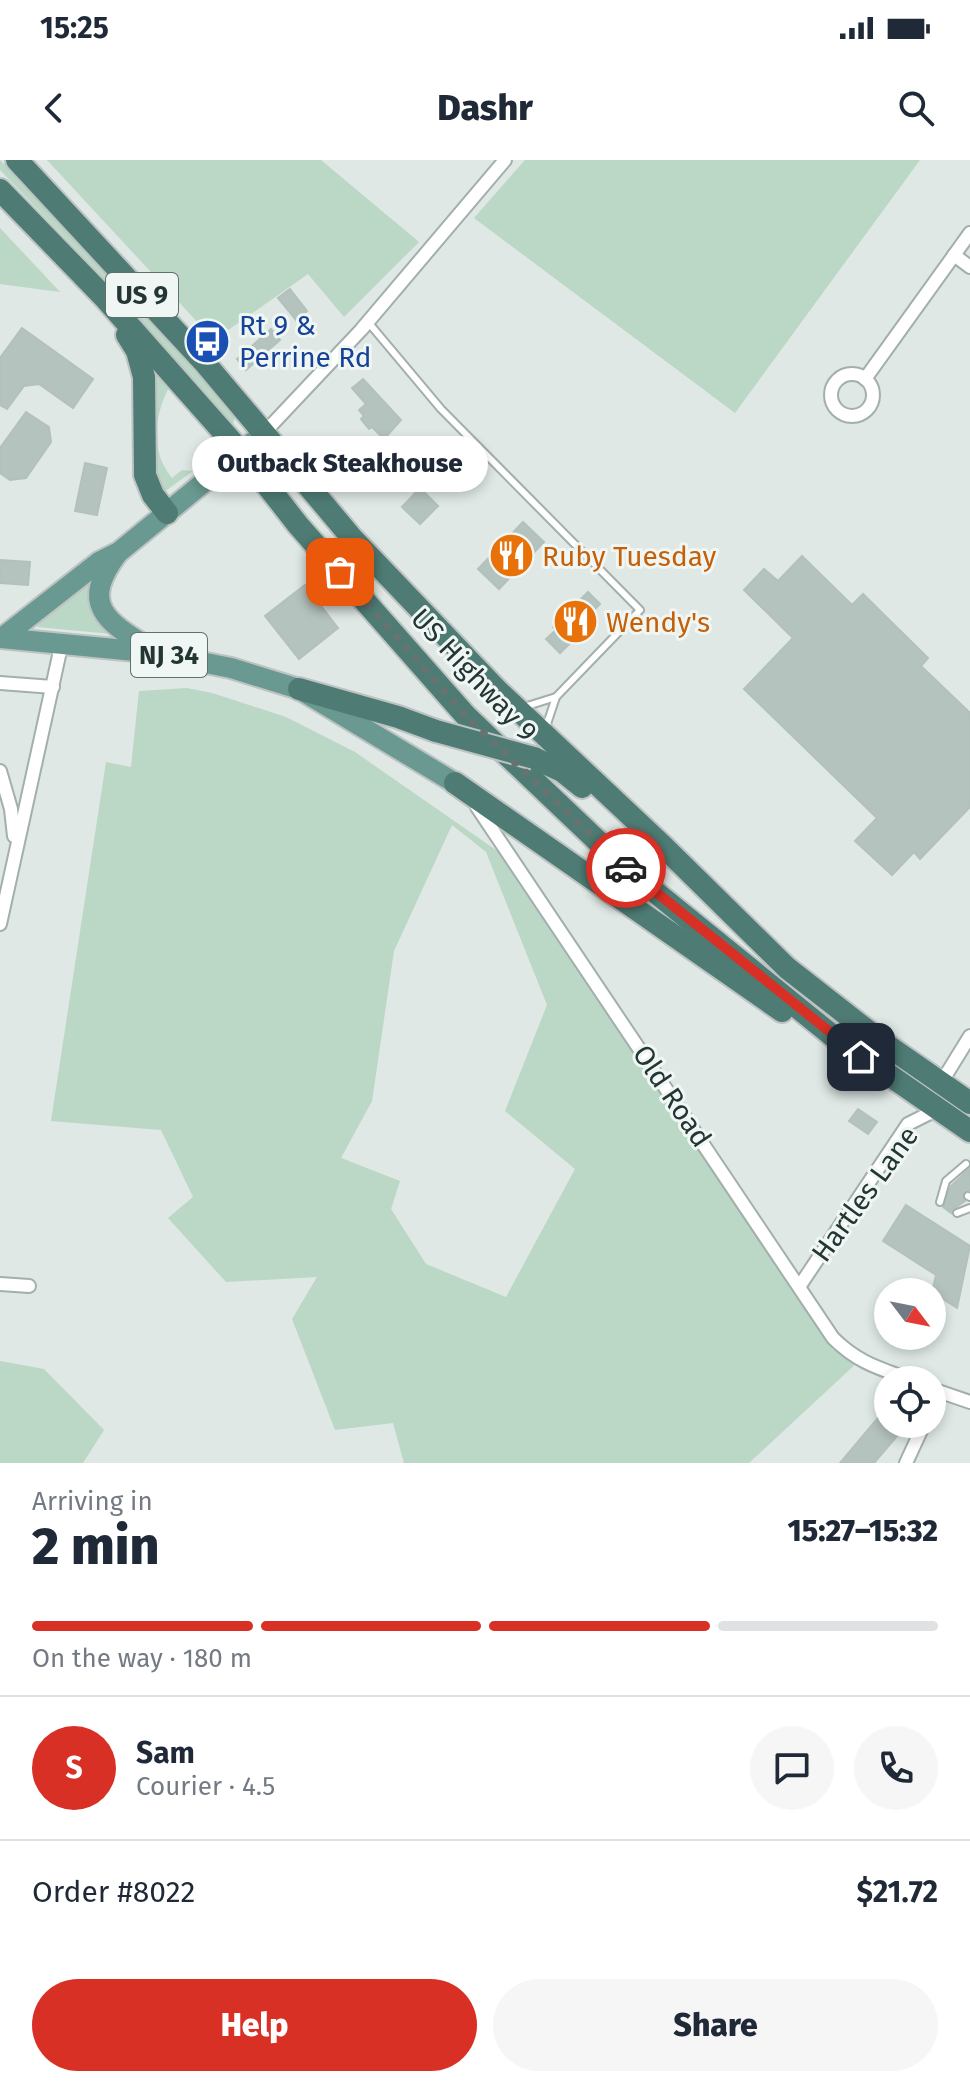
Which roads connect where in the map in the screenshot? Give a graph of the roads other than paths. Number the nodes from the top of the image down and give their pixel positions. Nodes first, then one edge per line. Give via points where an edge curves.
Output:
1 (17, 160) edge
2 (505, 160) edge
3 (0, 190) edge
4 (970, 233) edge
5 (954, 255) junction
6 (970, 267) edge
7 (103, 296) junction
8 (368, 322) junction
9 (865, 379) dead end
10 (264, 433) junction
11 (241, 452) junction
12 (167, 513) junction
13 (119, 552) junction
14 (1, 638) edge
15 (62, 642) junction
16 (156, 653) junction
17 (0, 683) edge
18 (53, 687) junction
19 (299, 689) junction
20 (556, 697) junction
21 (518, 709) junction
22 (544, 734) junction
23 (0, 771) edge
24 (455, 783) junction
25 (5, 810) edge
26 (15, 847) junction
27 (664, 847) junction
28 (0, 924) edge
29 (970, 1036) edge
30 (834, 1037) junction
31 (941, 1083) junction
32 (970, 1103) edge
33 (938, 1109) junction
34 (970, 1131) edge
35 (966, 1164) dead end
36 (960, 1173) dead end
37 (949, 1183) junction
38 (945, 1194) dead end
39 (940, 1202) dead end
40 (962, 1206) dead end
41 (970, 1207) edge
42 (957, 1213) dead end
43 (0, 1284) edge
44 (29, 1286) dead end
45 (799, 1287) junction
46 (874, 1367) edge
47 (946, 1394) edge
48 (970, 1402) edge
49 (918, 1438) edge
50 (906, 1463) edge

1 - 10 highway, US Highway 9 / US 9
2 - 8 street
3 - 7 highway, US Highway 9 / US 9
4 - 5 street
5 - 6 street
5 - 9 street
7 - 11 highway, US Highway 9 / US 9
7 - 12 highway via 137,351 144,377 145,475
8 - 10 street
8 - 20 lane via 441,409 640,610
10 - 11 main road
10 - 21 highway, US Highway 9 / US 9 via 352,538
11 - 12 main road
11 - 30 highway, US Highway 9 / US 9 via 466,716 628,870
12 - 13 main road
13 - 14 main road
13 - 16 main road via 106,569 97,600 111,623
14 - 15 main road, NJ 34
15 - 16 main road, NJ 34
15 - 18 street
16 - 19 main road, NJ 34
17 - 18 street
18 - 26 street
19 - 24 main road
19 - 27 highway, bridge via 534,758 562,771
20 - 21 lane
20 - 22 lane
21 - 22 highway, US Highway 9 / US 9
22 - 27 highway, US Highway 9 / US 9
23 - 25 street
24 - 30 highway via 775,1008
24 - 45 street, Old Road via 486,817
25 - 26 street
26 - 28 street
27 - 31 highway, US Highway 9 / US 9 via 787,968
29 - 31 street
30 - 33 highway, US Highway 9 / US 9
31 - 32 highway, US Highway 9 / US 9
33 - 34 highway, US Highway 9 / US 9
33 - 45 street, Hartles Lane via 908,1124
35 - 37 lane
36 - 37 lane
37 - 38 lane
37 - 39 lane
40 - 41 lane
41 - 42 lane
43 - 44 street
45 - 46 street, Old Road via 833,1338
47 - 48 street
49 - 50 street

